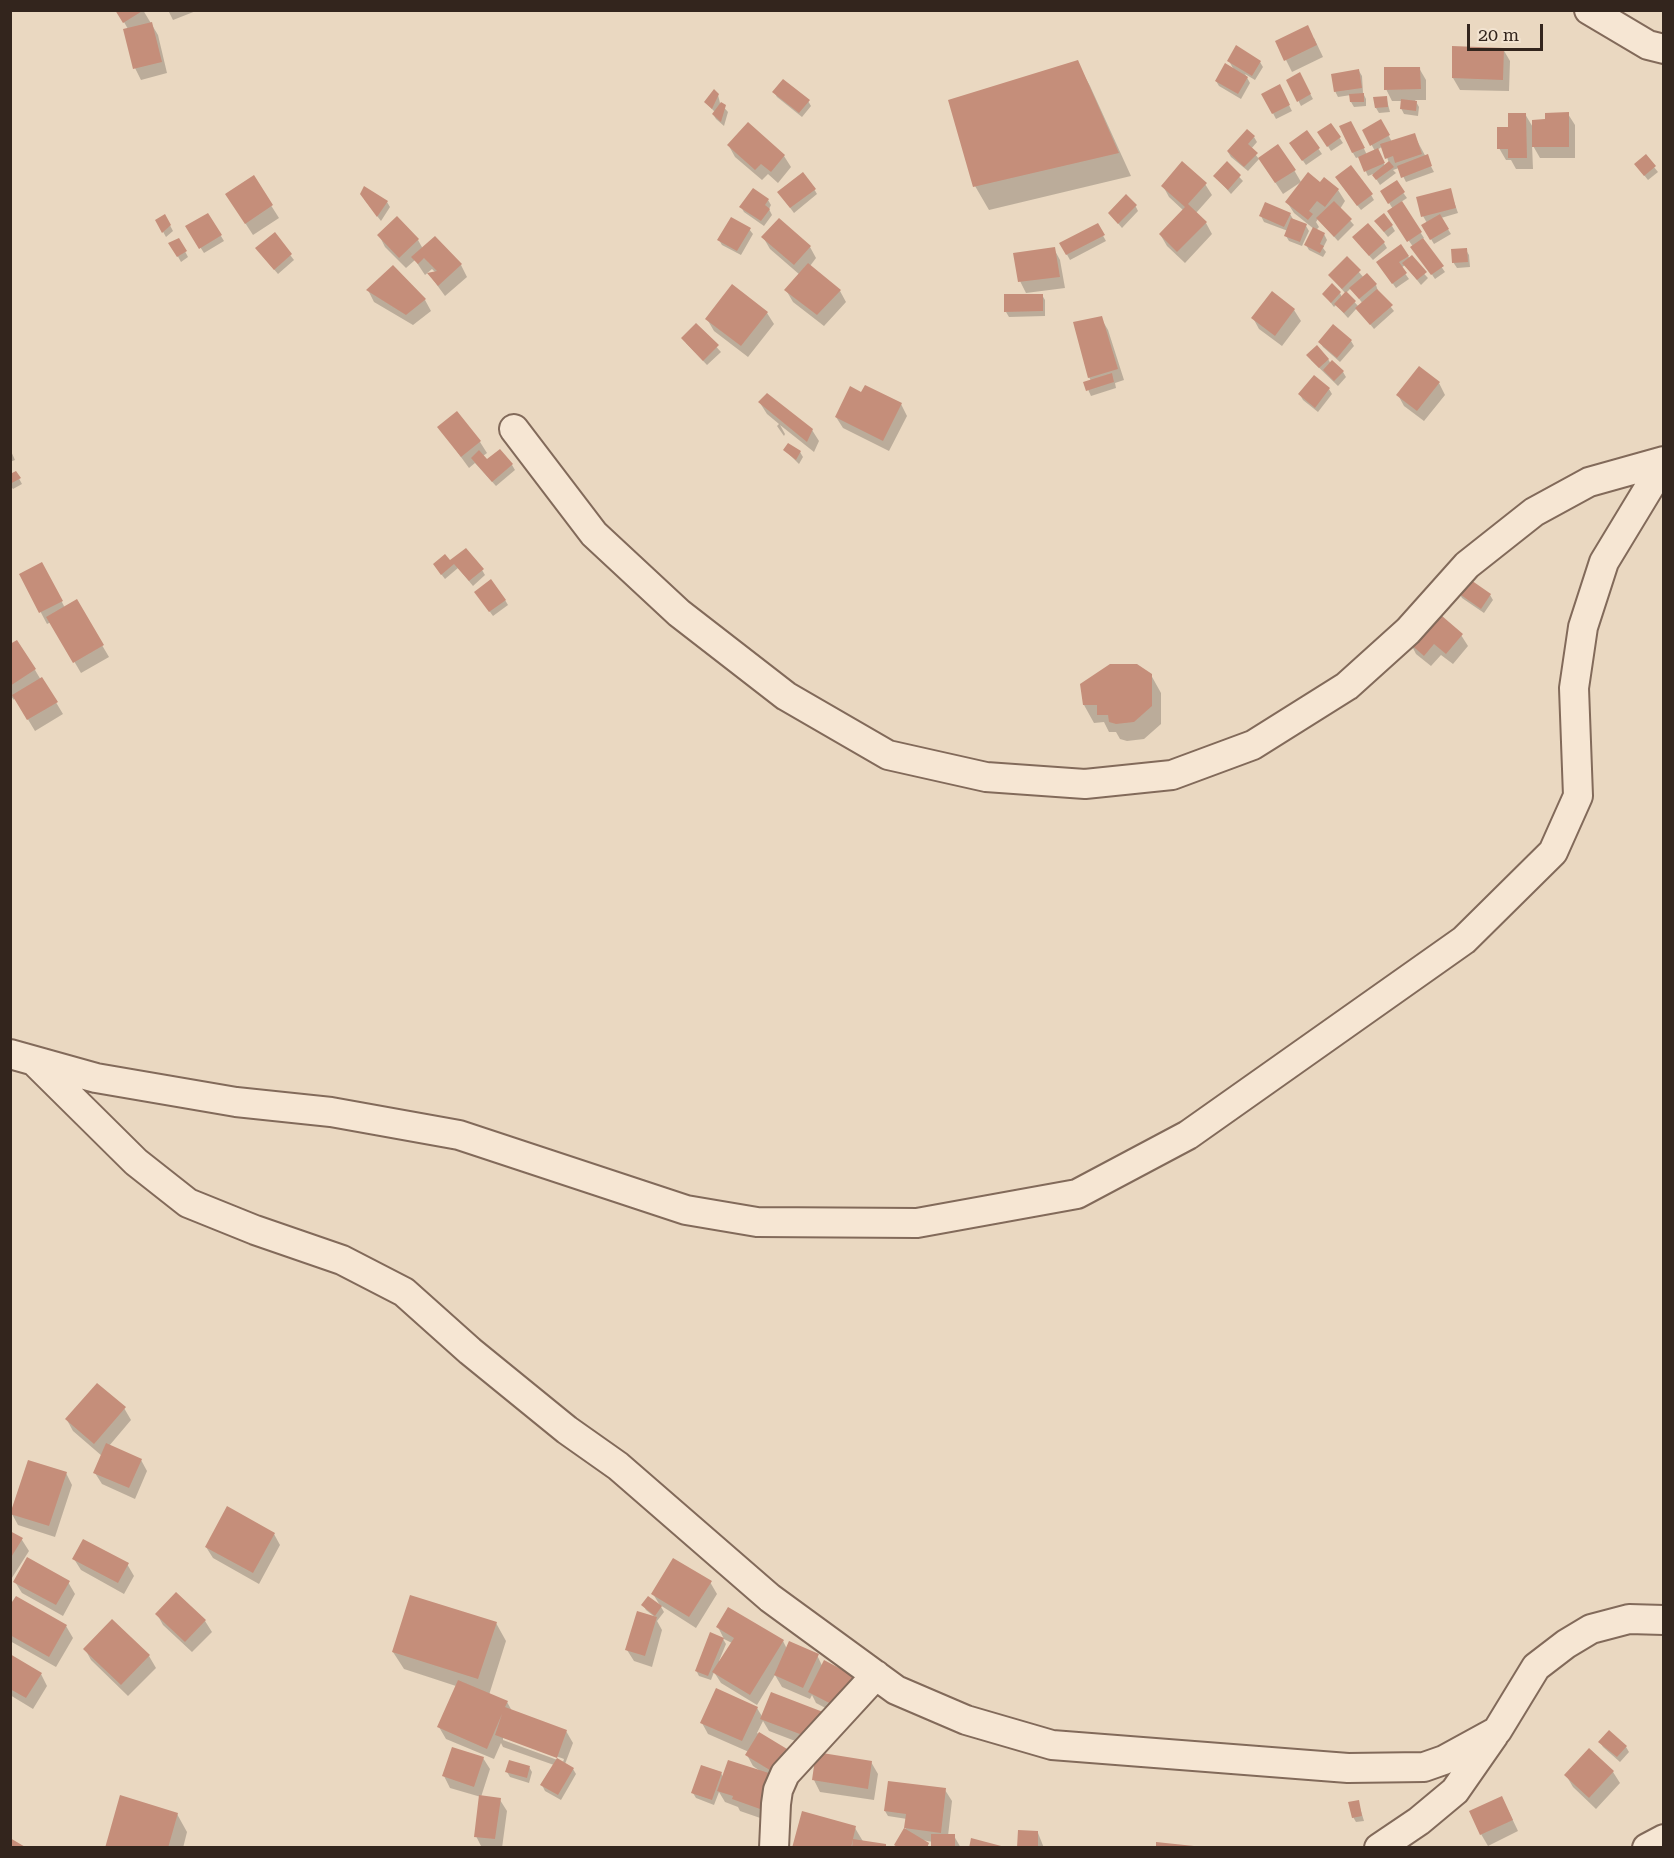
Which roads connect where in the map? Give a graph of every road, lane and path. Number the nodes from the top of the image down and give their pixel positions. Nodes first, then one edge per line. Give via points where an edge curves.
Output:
1 (1589, 10) edge
2 (1664, 49) edge
3 (514, 429) dead end
4 (1664, 462) edge
5 (23, 1058) edge
6 (1664, 1620) edge
7 (876, 1675) junction
8 (1497, 1731) junction
9 (1664, 1839) edge
10 (774, 1848) edge
11 (1379, 1848) edge
12 (1647, 1848) edge

1 - 2 street via 1648,45
3 - 4 street via 594,534 679,613 786,696 888,755 986,777 1085,784 1172,775 1253,745 1347,686 1408,631 1467,565 1534,512 1589,482
4 - 5 street via 1604,562 1583,627 1574,688 1578,796 1553,852 1464,940 1188,1135 1077,1194 917,1223 757,1222 686,1210 459,1135 96,1078
5 - 7 street via 136,1162 188,1203 342,1260 404,1292 567,1430 618,1466 770,1598
6 - 8 street via 1629,1620 1591,1629 1566,1644 1536,1667
7 - 8 street via 896,1690 966,1720 1052,1745 1137,1753 1348,1768 1424,1767
7 - 10 street via 785,1774 778,1790
8 - 11 street via 1455,1791
9 - 12 street

